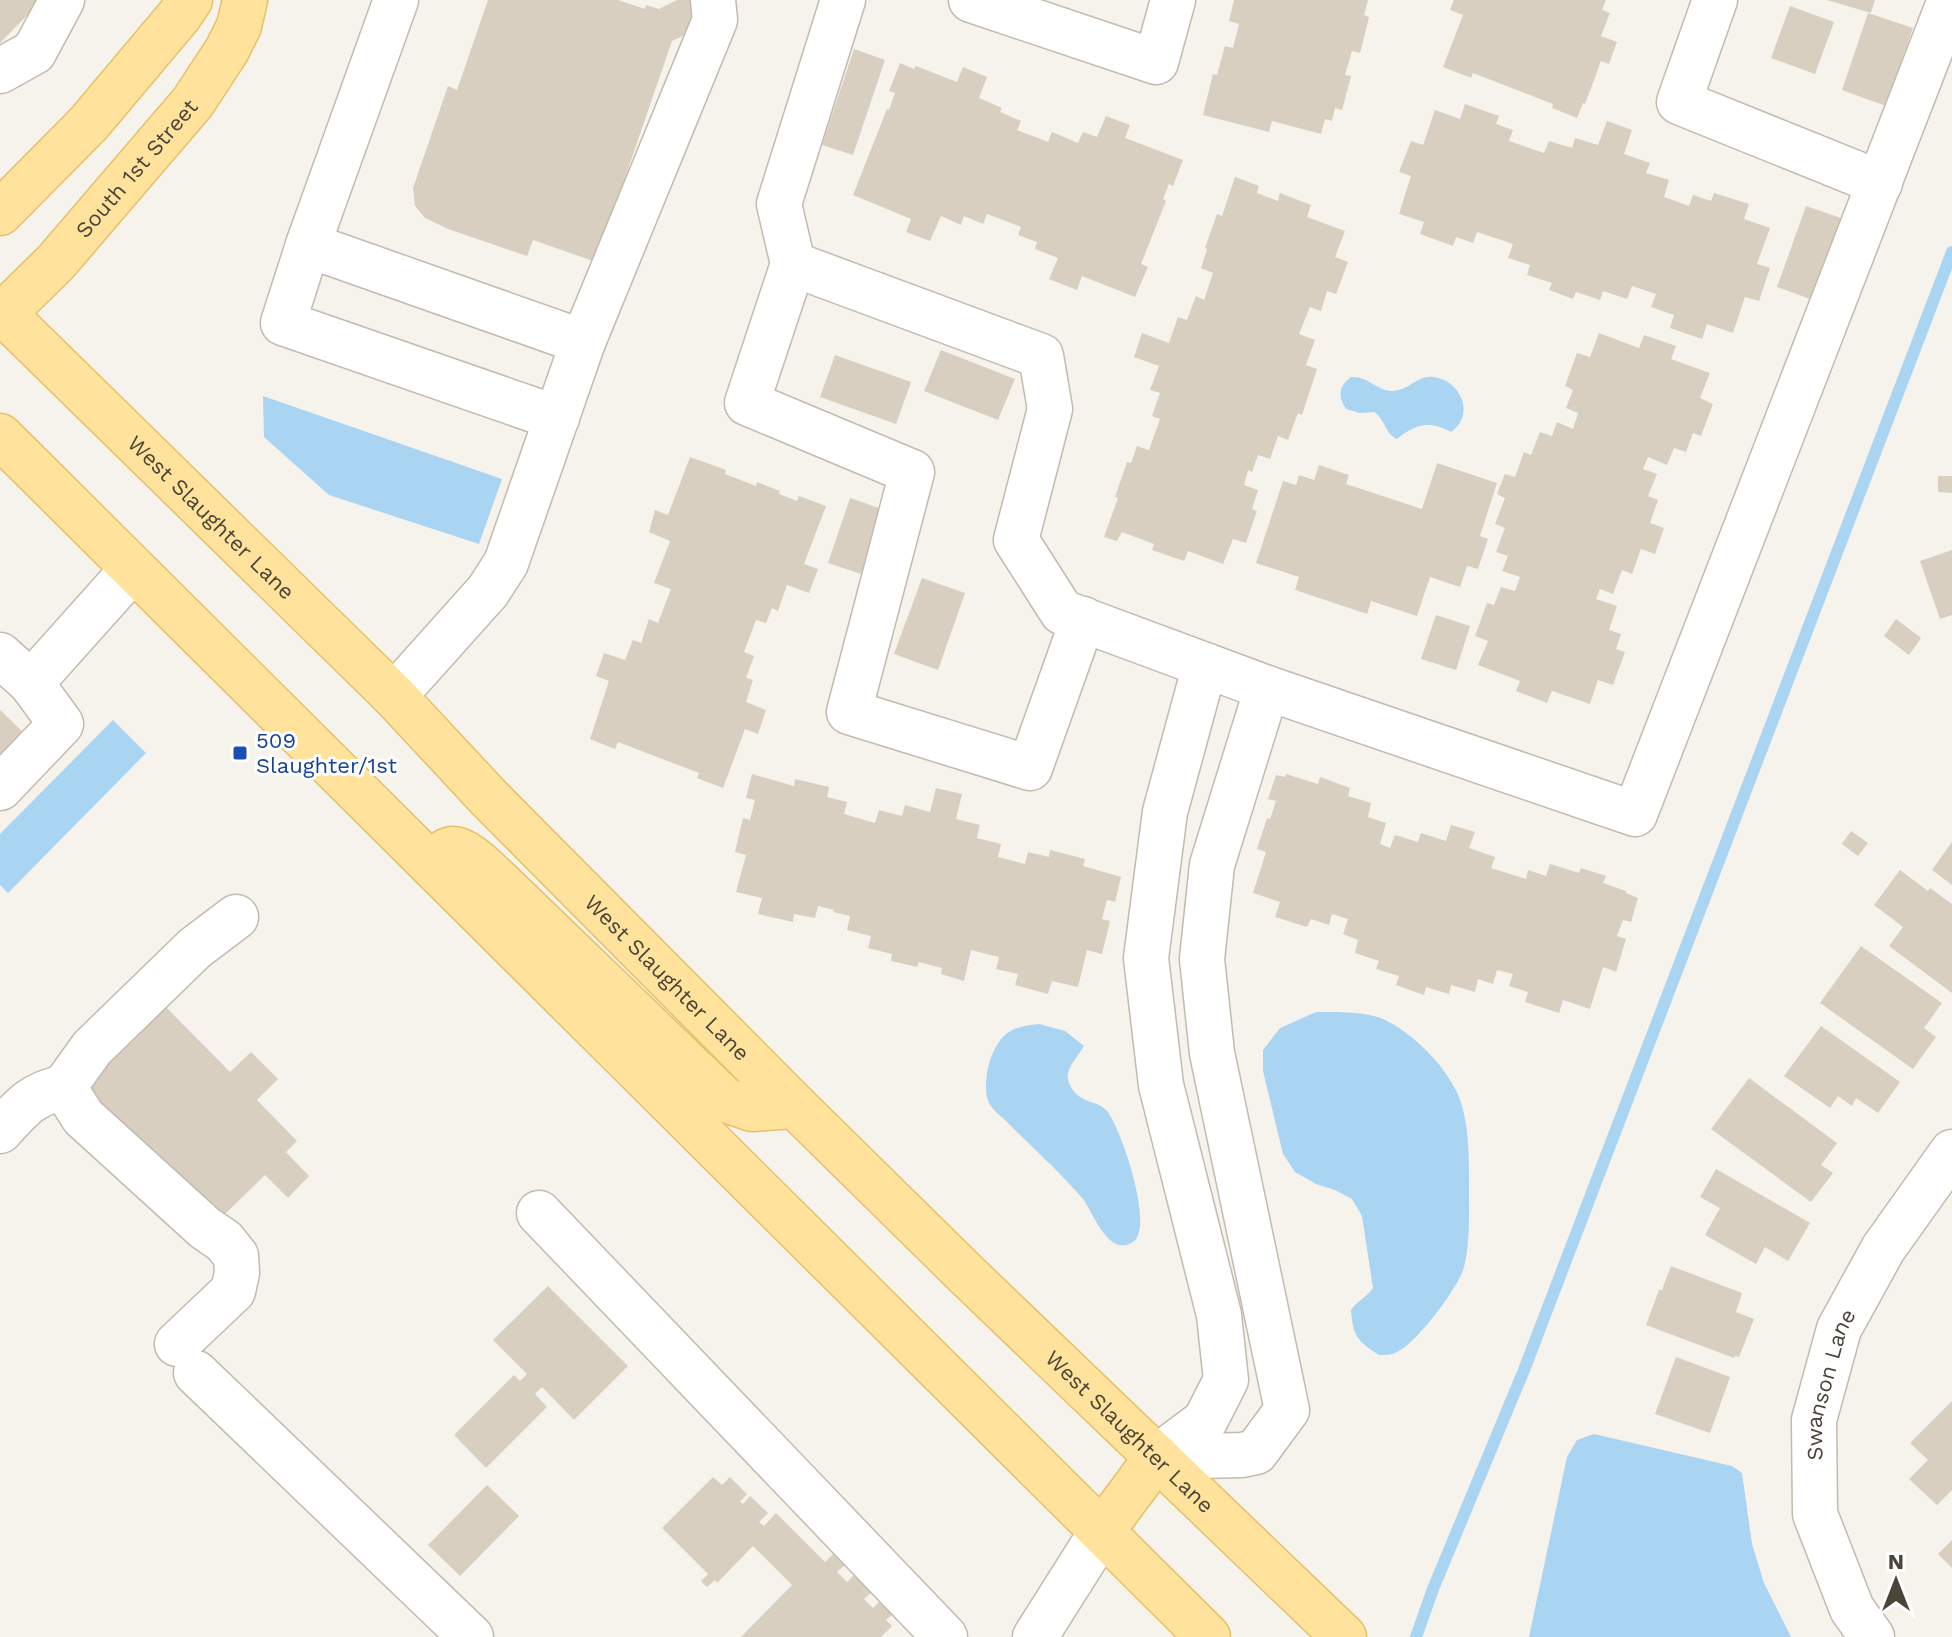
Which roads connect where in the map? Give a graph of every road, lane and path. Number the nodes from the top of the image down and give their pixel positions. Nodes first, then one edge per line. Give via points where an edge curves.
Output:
1 (62, 0) edge
2 (190, 0) edge
3 (245, 0) edge
4 (396, 0) edge
5 (713, 0) edge
6 (843, 0) edge
7 (971, 0) edge
8 (1173, 0) edge
9 (1715, 0) edge
10 (1950, 0) edge
11 (0, 71) edge
12 (1880, 183) junction
13 (0, 213) edge
14 (308, 245) junction
15 (793, 264) junction
16 (1, 314) edge
17 (583, 342) junction
18 (557, 418) junction
19 (0, 436) edge
20 (133, 569) junction
21 (1083, 619) junction
22 (1205, 665) junction
23 (16, 669) edge
24 (1267, 688) junction
25 (394, 696) junction
26 (0, 788) edge
27 (430, 863) junction
28 (236, 917) dead end
29 (64, 1087) junction
30 (795, 1106) junction
31 (0, 1131) edge
32 (1952, 1152) edge
33 (539, 1213) dead end
34 (1157, 1457) junction
35 (1102, 1531) junction
36 (471, 1637) edge
37 (945, 1637) edge
38 (1035, 1637) edge
39 (1208, 1637) edge
40 (1344, 1637) edge
41 (1872, 1637) edge

1 - 11 street via 34,52
2 - 13 main road via 89,123
3 - 16 main road, South 1st Street via 227,50 193,102 56,262
4 - 14 street
5 - 17 street via 715,20
6 - 15 street via 779,204
7 - 8 street via 1156,62
9 - 12 street via 1679,102
10 - 12 street
12 - 24 street via 1635,814
14 - 17 street
14 - 18 street via 283,323
15 - 21 street via 1041,356 1050,409 1016,540 1062,612
15 - 21 street via 747,403 912,472 849,712 1030,768
16 - 25 main road, West Slaughter Lane
17 - 18 street
18 - 25 street via 506,563 488,591
19 - 20 main road
20 - 23 street
20 - 27 main road
21 - 22 street
22 - 24 street
22 - 34 street via 1165,812 1146,958 1161,1085 1219,1315 1226,1380 1205,1421
23 - 26 street via 61,724
24 - 34 street via 1212,865 1202,959 1212,1053 1287,1410 1256,1452
25 - 30 main road, West Slaughter Lane
27 - 30 main road via 450,849 467,854 725,1100 752,1109
27 - 35 main road
28 - 29 street via 195,948 92,1048
29 - 31 street via 42,1093
29 - 36 street via 83,1117 236,1256 233,1291 186,1358
30 - 34 main road, West Slaughter Lane
32 - 41 street, Swanson Lane via 1883,1249 1839,1329 1814,1420 1815,1514 1852,1609
33 - 37 street
34 - 35 main road
34 - 40 main road, West Slaughter Lane
35 - 38 street
35 - 39 main road

